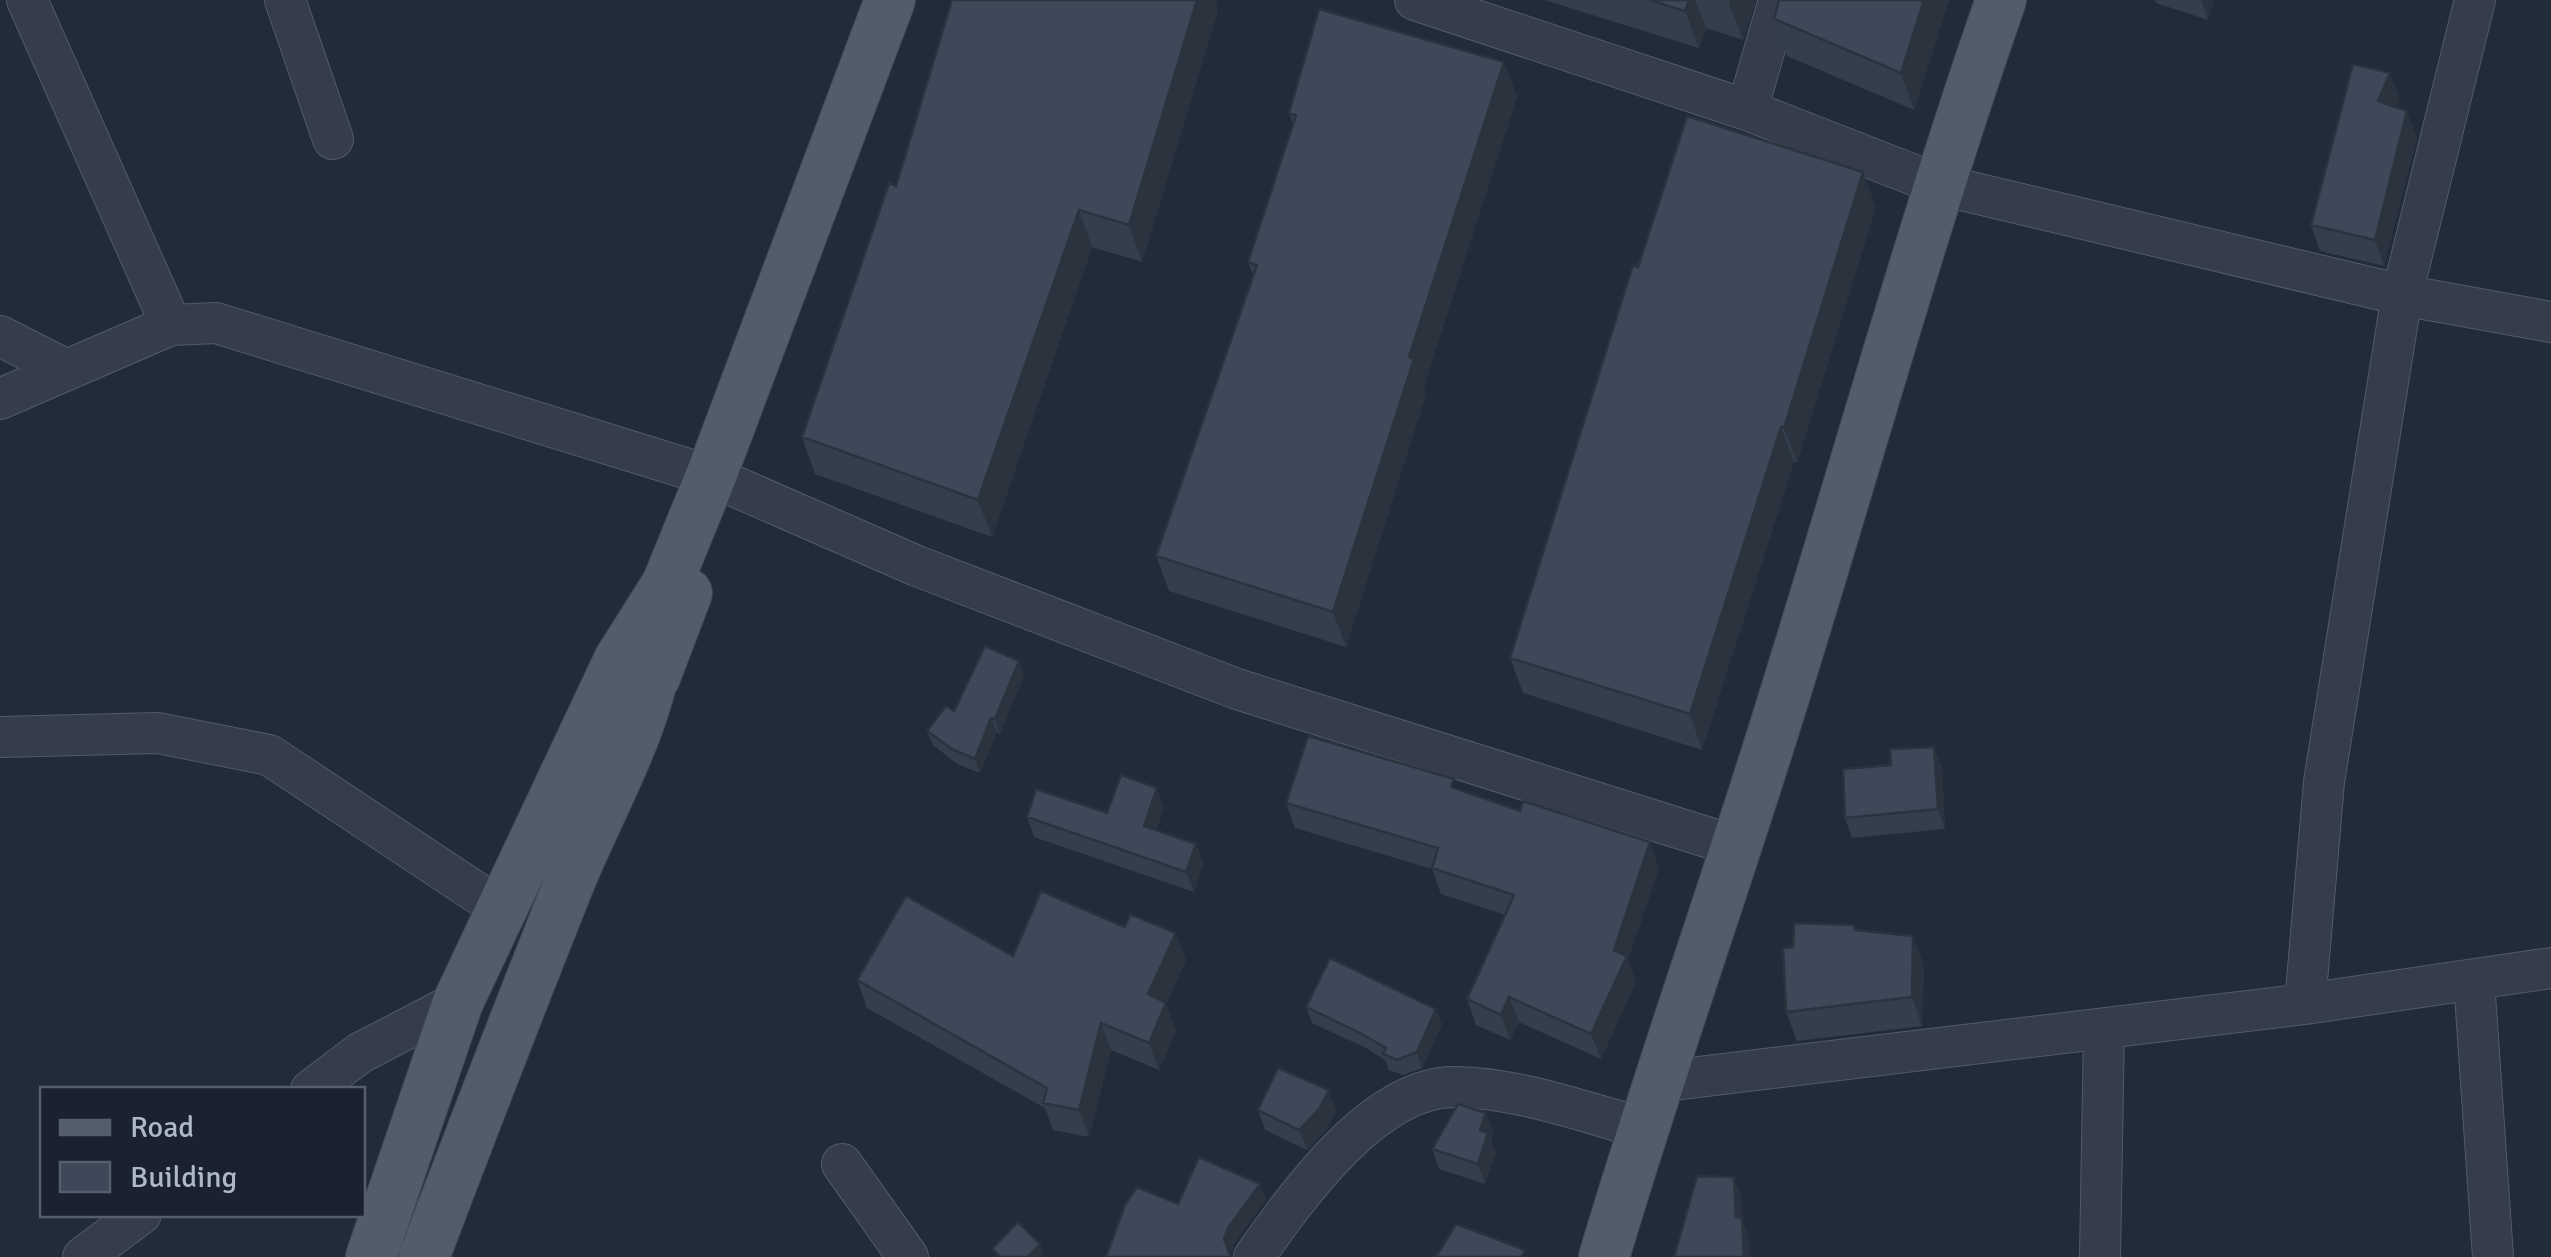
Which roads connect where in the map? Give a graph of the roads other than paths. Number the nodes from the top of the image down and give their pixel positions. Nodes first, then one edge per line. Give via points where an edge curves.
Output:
1 (27, 0) edge
2 (285, 0) edge
3 (890, 0) edge
4 (913, 0) edge
5 (1415, 0) edge
6 (1778, 0) edge
7 (2002, 0) edge
8 (2475, 0) edge
9 (1747, 110) junction
10 (333, 139) dead end
11 (1937, 184) junction
12 (2402, 295) junction
13 (2551, 322) edge
14 (171, 326) junction
15 (0, 336) edge
16 (63, 368) junction
17 (0, 399) edge
18 (720, 480) junction
19 (667, 584) junction
20 (655, 677) junction
21 (0, 737) edge
22 (1738, 847) junction
23 (504, 910) junction
24 (2551, 968) edge
25 (2474, 980) junction
26 (458, 1002) junction
27 (2305, 1004) junction
28 (2104, 1029) junction
29 (315, 1087) edge
30 (1650, 1105) junction
31 (842, 1164) dead end
32 (137, 1217) edge
33 (84, 1257) edge
34 (370, 1257) edge
35 (424, 1257) edge
36 (908, 1257) edge
37 (1254, 1257) edge
38 (1604, 1257) edge
39 (2100, 1257) edge
40 (2493, 1257) edge

1 - 14 street
2 - 10 street
3 - 18 main road
4 - 18 main road
5 - 9 street
6 - 9 street
7 - 11 main road
8 - 12 street
9 - 11 street
11 - 12 street
11 - 22 main road
12 - 13 street
12 - 27 street via 2324,782
14 - 16 street
14 - 18 street via 216,324 274,339
15 - 16 street
16 - 17 street
18 - 19 main road
18 - 20 main road
18 - 22 street via 917,566 1237,690
19 - 20 main road
19 - 23 main road via 619,660
20 - 35 main road via 526,986
21 - 23 street via 158,733 269,755
22 - 30 main road
23 - 26 main road
24 - 25 street
25 - 27 street
25 - 40 street
26 - 29 street via 360,1053
26 - 34 main road
27 - 28 street
28 - 30 street
28 - 39 street
30 - 37 street via 1454,1086 1412,1094 1357,1131
30 - 38 main road
31 - 36 street
32 - 33 street

